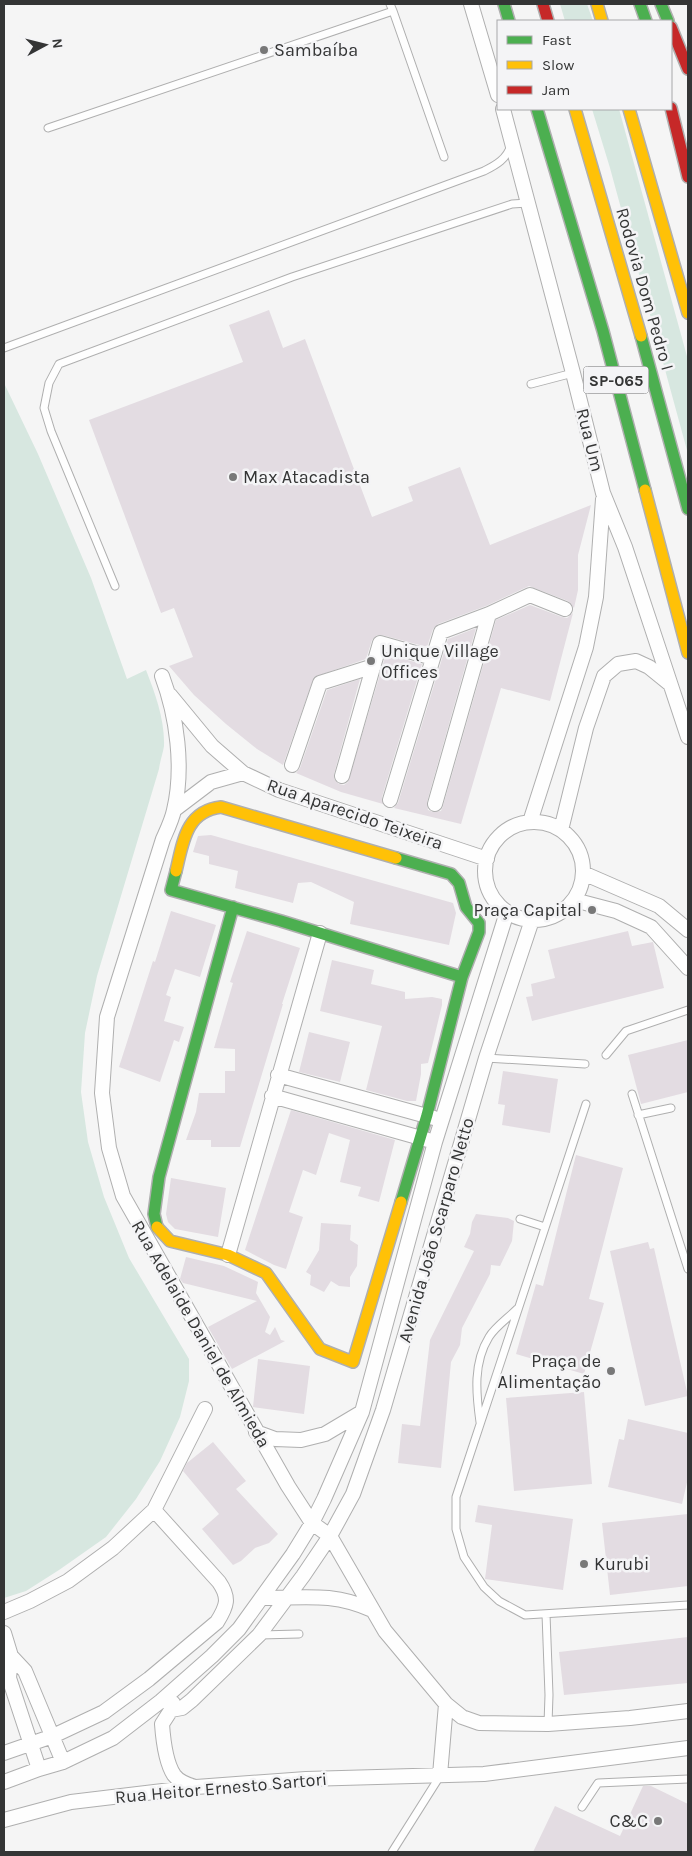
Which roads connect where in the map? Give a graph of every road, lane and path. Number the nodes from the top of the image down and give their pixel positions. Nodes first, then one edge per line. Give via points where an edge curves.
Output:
1 (390, 4) edge
2 (471, 4) edge
3 (504, 4) edge
4 (542, 4) edge
5 (597, 4) edge
6 (640, 4) edge
7 (661, 4) edge
8 (393, 12) junction
9 (509, 20) edge
10 (548, 20) edge
11 (602, 20) edge
12 (646, 20) edge
13 (668, 20) edge
14 (672, 29) edge
15 (688, 69) edge
16 (497, 91) edge
17 (502, 110) edge
18 (537, 110) edge
19 (575, 110) edge
20 (629, 110) edge
21 (671, 110) edge
22 (48, 128) dead end
23 (512, 140) junction
24 (444, 157) dead end
25 (688, 177) edge
26 (528, 203) junction
27 (688, 313) edge
28 (4, 348) edge
29 (573, 373) junction
30 (531, 384) dead end
31 (603, 493) junction
32 (688, 509) edge
33 (115, 586) dead end
34 (564, 609) dead end
35 (489, 614) junction
36 (688, 653) edge
37 (433, 658) junction
38 (374, 666) junction
39 (162, 676) dead end
40 (670, 684) junction
41 (168, 692) junction
42 (688, 737) edge
43 (292, 765) dead end
44 (243, 773) junction
45 (342, 776) dead end
46 (390, 800) dead end
47 (435, 804) dead end
48 (174, 810) junction
49 (530, 822) junction
50 (561, 830) junction
51 (487, 859) junction
52 (583, 873) junction
53 (574, 900) junction
54 (233, 907) junction
55 (507, 912) junction
56 (532, 920) junction
57 (688, 930) edge
58 (320, 933) junction
59 (688, 968) edge
60 (462, 977) junction
61 (688, 1010) edge
62 (606, 1055) dead end
63 (486, 1058) junction
64 (585, 1064) dead end
65 (278, 1075) junction
66 (632, 1094) dead end
67 (272, 1096) junction
68 (586, 1104) dead end
69 (670, 1108) dead end
70 (427, 1115) junction
71 (638, 1115) junction
72 (441, 1122) junction
73 (419, 1136) junction
74 (435, 1142) junction
75 (520, 1220) dead end
76 (545, 1227) junction
77 (228, 1255) junction
78 (688, 1269) edge
79 (519, 1307) junction
80 (204, 1409) dead end
81 (362, 1412) junction
82 (480, 1423) junction
83 (256, 1432) junction
84 (154, 1510) junction
85 (312, 1523) junction
86 (330, 1536) junction
87 (262, 1598) junction
88 (288, 1598) junction
89 (688, 1605) edge
90 (372, 1610) junction
91 (4, 1612) edge
92 (546, 1614) junction
93 (4, 1632) edge
94 (300, 1634) dead end
95 (260, 1635) junction
96 (11, 1656) junction
97 (179, 1686) junction
98 (446, 1704) junction
99 (171, 1710) junction
100 (688, 1711) edge
101 (548, 1724) junction
102 (53, 1736) junction
103 (30, 1744) junction
104 (688, 1748) edge
105 (4, 1753) edge
106 (63, 1762) junction
107 (39, 1769) junction
108 (440, 1775) junction
109 (688, 1779) edge
110 (4, 1782) edge
111 (196, 1787) junction
112 (582, 1807) dead end
113 (4, 1820) edge
114 (392, 1852) edge

1 - 8 lane
2 - 16 street
3 - 9 main road
4 - 10 main road
5 - 11 main road
6 - 12 main road
7 - 13 main road
8 - 22 lane
8 - 24 lane
14 - 15 main road
17 - 23 street, Rua Um
18 - 36 main road, SP-065 via 603,331
19 - 32 main road, Rodovia Dom Pedro I / SP-065
20 - 27 main road, Rodovia Dom Pedro I
21 - 25 main road
23 - 26 street, Rua Um
23 - 28 lane via 509,151 498,165 484,171
26 - 29 street, Rua Um
26 - 33 lane via 512,204 292,277 59,364 49,383 44,408
29 - 30 lane
29 - 31 street, Rua Um
31 - 40 street, Rua Um via 625,547
31 - 49 street via 596,597 586,647
34 - 35 street via 530,596
35 - 37 street via 440,632
35 - 47 street
37 - 38 street via 380,643
37 - 46 street
38 - 43 street via 320,683
38 - 45 street
39 - 41 street, Rua Adelaide Daniel de Almieda
40 - 42 street, Rua Um
40 - 50 street via 636,661 618,664 604,676 586,728
41 - 44 street, Rua Aparecido Teixeira via 212,746
41 - 48 street, Rua Adelaide Daniel de Almieda via 178,749
44 - 48 street via 211,782
44 - 51 street, Rua Aparecido Teixeira via 279,790
48 - 83 street, Rua Adelaide Daniel de Almieda via 107,1017 102,1093 105,1120 109,1148 123,1196
49 - 50 street via 546,823
49 - 51 street via 502,834
50 - 52 street via 573,841 581,856
51 - 55 street via 489,889
52 - 53 street via 581,888
52 - 57 street via 659,906
53 - 56 street via 562,912
53 - 59 street via 616,911 651,927
54 - 58 main road
54 - 60 main road via 171,890 188,830 201,812 212,808 222,807 451,874 459,883 466,906 479,923 479,932
54 - 77 main road via 159,1177 154,1214 157,1228 170,1241
55 - 56 street
55 - 72 street, Avenida João Scarparo Netto
56 - 63 street, Avenida João Scarparo Netto
58 - 60 main road
58 - 65 street
60 - 70 main road
61 - 62 lane via 626,1031
63 - 64 lane
63 - 86 street, Avenida João Scarparo Netto via 383,1410 353,1494
65 - 67 street
65 - 70 street
66 - 71 lane
67 - 73 street
67 - 77 street
68 - 76 lane
69 - 71 lane
70 - 72 street
70 - 73 main road
71 - 78 lane
72 - 74 street, Avenida João Scarparo Netto
73 - 74 street
73 - 77 main road via 353,1362 320,1349 266,1273
74 - 81 street, Avenida João Scarparo Netto
75 - 76 lane
76 - 79 lane
79 - 82 lane
79 - 82 lane via 489,1337 478,1365 476,1393
80 - 84 street
81 - 83 street via 325,1434 301,1440 275,1439
81 - 85 street, Avenida João Scarparo Netto
82 - 92 lane via 456,1497 456,1529 464,1557 484,1587 499,1601 525,1615
83 - 85 street, Rua Adelaide Daniel de Almieda
84 - 91 street via 113,1548 68,1581
84 - 102 street via 219,1582 224,1590 225,1610 217,1622 104,1712
85 - 86 street, Rua Adelaide Daniel de Almieda
85 - 87 street
86 - 88 street
86 - 90 street, Rua Adelaide Daniel de Almieda
87 - 88 street
87 - 97 street via 239,1629
88 - 90 street via 329,1597 355,1602
88 - 95 street
89 - 92 lane
90 - 98 street, Rua Adelaide Daniel de Almieda via 403,1654
92 - 101 lane
93 - 96 street
94 - 95 lane
95 - 99 street via 192,1700 182,1708
96 - 102 street via 25,1671
96 - 103 street via 9,1678
97 - 99 street
97 - 106 street via 113,1738
98 - 101 street, Rua Adelaide Daniel de Almieda via 479,1723
98 - 108 street
99 - 111 street via 162,1724 166,1752 174,1776
100 - 101 street, Rua Adelaide Daniel de Almieda
102 - 103 street
102 - 106 street
103 - 105 street
103 - 107 street
104 - 108 street, Rua Heitor Ernesto Sartori via 484,1774
106 - 107 street
107 - 110 street
108 - 111 street, Rua Heitor Ernesto Sartori via 306,1779
108 - 114 lane
109 - 112 lane via 598,1783
111 - 113 street, Rua Heitor Ernesto Sartori via 72,1802

